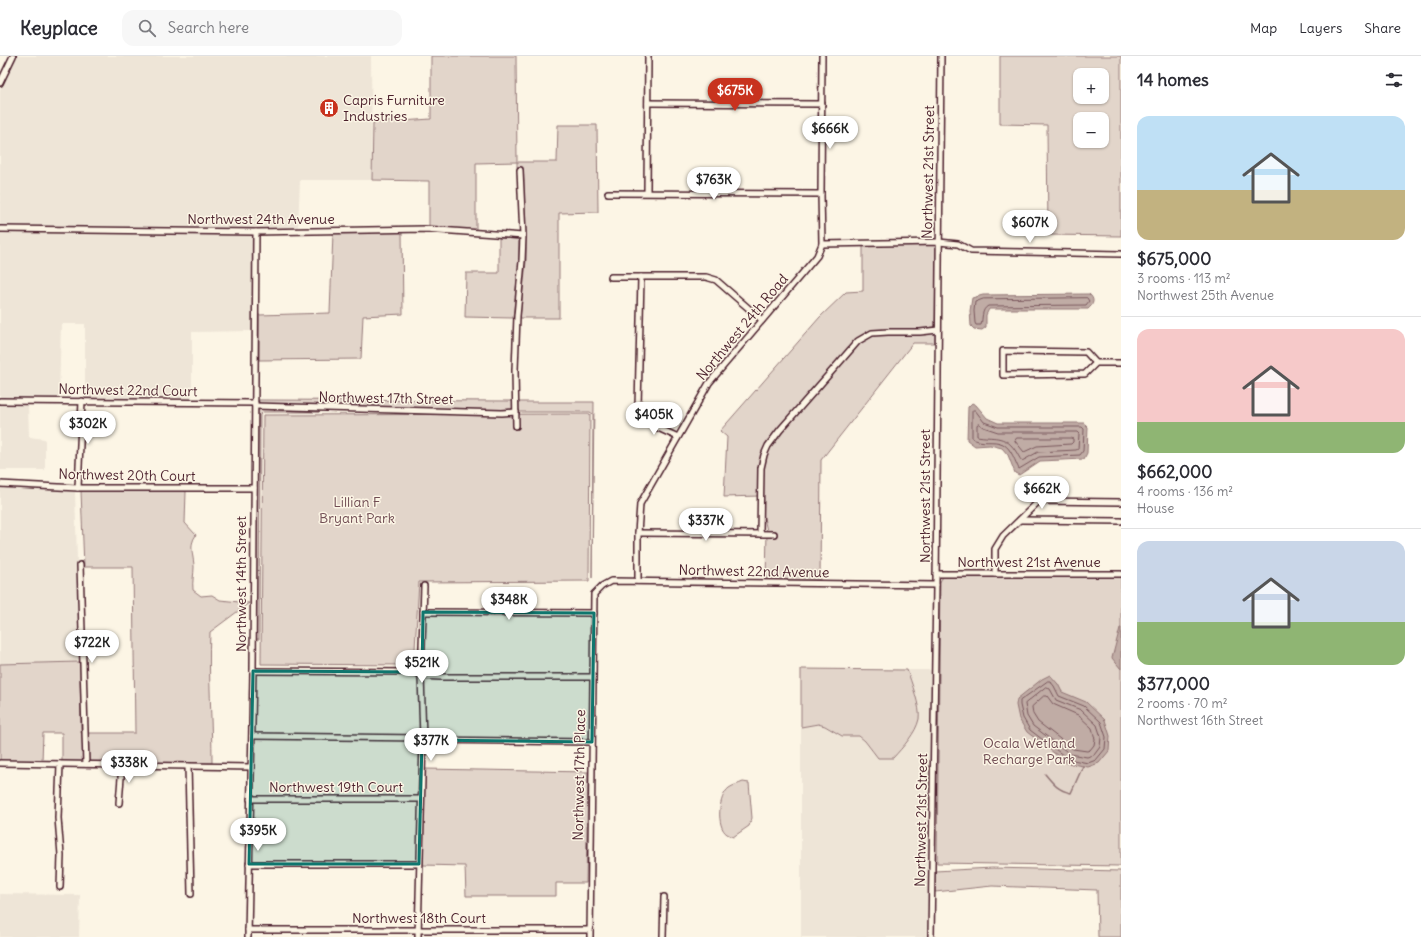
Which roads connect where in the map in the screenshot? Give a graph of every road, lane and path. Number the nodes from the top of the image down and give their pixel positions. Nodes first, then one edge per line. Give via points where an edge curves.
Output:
1 (13, 56) edge
2 (648, 56) edge
3 (822, 56) edge
4 (941, 56) edge
5 (0, 83) edge
6 (648, 103) junction
7 (822, 104) junction
8 (520, 170) dead end
9 (647, 192) junction
10 (608, 193) dead end
11 (821, 194) junction
12 (0, 229) edge
13 (256, 232) junction
14 (523, 236) junction
15 (939, 242) junction
16 (822, 244) junction
17 (1121, 254) edge
18 (611, 277) dead end
19 (640, 277) junction
20 (762, 320) junction
21 (938, 330) junction
22 (1096, 363) junction
23 (1121, 363) edge
24 (0, 401) edge
25 (82, 401) junction
26 (255, 405) junction
27 (516, 412) junction
28 (516, 426) dead end
29 (678, 437) junction
30 (0, 484) edge
31 (78, 488) junction
32 (254, 488) junction
33 (1121, 502) edge
34 (1020, 520) junction
35 (1121, 521) edge
36 (638, 533) junction
37 (760, 534) junction
38 (774, 534) dead end
39 (80, 565) dead end
40 (936, 574) junction
41 (995, 574) junction
42 (1121, 574) edge
43 (638, 581) junction
44 (936, 585) junction
45 (424, 586) dead end
46 (423, 612) junction
47 (594, 613) junction
48 (253, 671) junction
49 (421, 676) junction
50 (593, 677) junction
51 (252, 736) junction
52 (422, 738) junction
53 (592, 742) junction
54 (0, 764) edge
55 (60, 764) junction
56 (86, 764) junction
57 (122, 765) junction
58 (188, 766) junction
59 (251, 767) junction
60 (250, 799) junction
61 (421, 799) junction
62 (119, 803) dead end
63 (250, 864) junction
64 (419, 864) junction
65 (60, 888) dead end
66 (191, 894) dead end
67 (664, 897) dead end
68 (248, 930) junction
69 (418, 930) junction
70 (590, 930) junction
71 (248, 937) edge
72 (418, 937) edge
73 (590, 937) edge
74 (663, 937) edge
75 (931, 937) edge

1 - 5 street
2 - 6 street
3 - 7 street
4 - 15 street, Northwest 21st Street
6 - 7 street
6 - 9 street
7 - 11 street
8 - 14 street
9 - 10 street
9 - 11 street
11 - 16 street
12 - 13 street, Northwest 24th Avenue
13 - 14 street, Northwest 24th Avenue via 425,229
13 - 26 street, Northwest 14th Street
14 - 27 street via 517,316
15 - 16 street
15 - 17 street via 958,244 971,251
15 - 21 street, Northwest 21st Street
16 - 20 street, Northwest 24th Road via 818,256
18 - 19 street
19 - 20 street via 706,277 716,280
19 - 29 street via 638,407 641,416 656,427
20 - 29 street, Northwest 24th Road via 709,383
21 - 37 street via 872,333 858,341 780,430 768,446 761,468
21 - 40 street, Northwest 21st Street
22 - 22 street via 1086,352 1003,352 1003,375 1085,374
22 - 23 street
24 - 25 street, Northwest 22nd Court
25 - 26 street, Northwest 22nd Court
25 - 31 street
26 - 27 street, Northwest 17th Street
26 - 32 street, Northwest 14th Street
27 - 28 street
29 - 36 street, Northwest 24th Road via 640,504
30 - 31 street, Northwest 20th Court
31 - 32 street, Northwest 20th Court
32 - 48 street, Northwest 14th Street
33 - 34 street via 1039,501
34 - 35 street
34 - 41 street via 995,549
36 - 37 street
36 - 43 street, Northwest 24th Road
37 - 38 street
39 - 56 street
40 - 41 street, Northwest 21st Avenue
40 - 44 street, Northwest 21st Street
41 - 42 street, Northwest 21st Avenue
43 - 44 street, Northwest 22nd Avenue
43 - 47 street, Northwest 22nd Avenue via 611,581 602,586 594,594
44 - 75 street, Northwest 21st Street
45 - 46 street
46 - 47 street
46 - 49 street
47 - 50 street, Northwest 17th Place
48 - 49 street via 416,672
48 - 51 street, Northwest 14th Street
49 - 50 street
49 - 52 street
50 - 53 street, Northwest 17th Place
51 - 52 street
51 - 59 street, Northwest 14th Street
52 - 53 street
52 - 61 street
53 - 70 street, Northwest 17th Place
54 - 55 street
55 - 56 street
55 - 65 street
56 - 57 street
57 - 58 street
57 - 62 street
58 - 59 street
58 - 66 street
59 - 60 street, Northwest 14th Street
60 - 61 street, Northwest 19th Court
60 - 63 street, Northwest 14th Street
61 - 64 street
63 - 64 street
63 - 68 street, Northwest 14th Street
64 - 69 street
67 - 74 street
68 - 69 street, Northwest 18th Court
68 - 71 street, Northwest 14th Street
69 - 70 street, Northwest 18th Court
69 - 72 street
70 - 73 street, Northwest 17th Place

